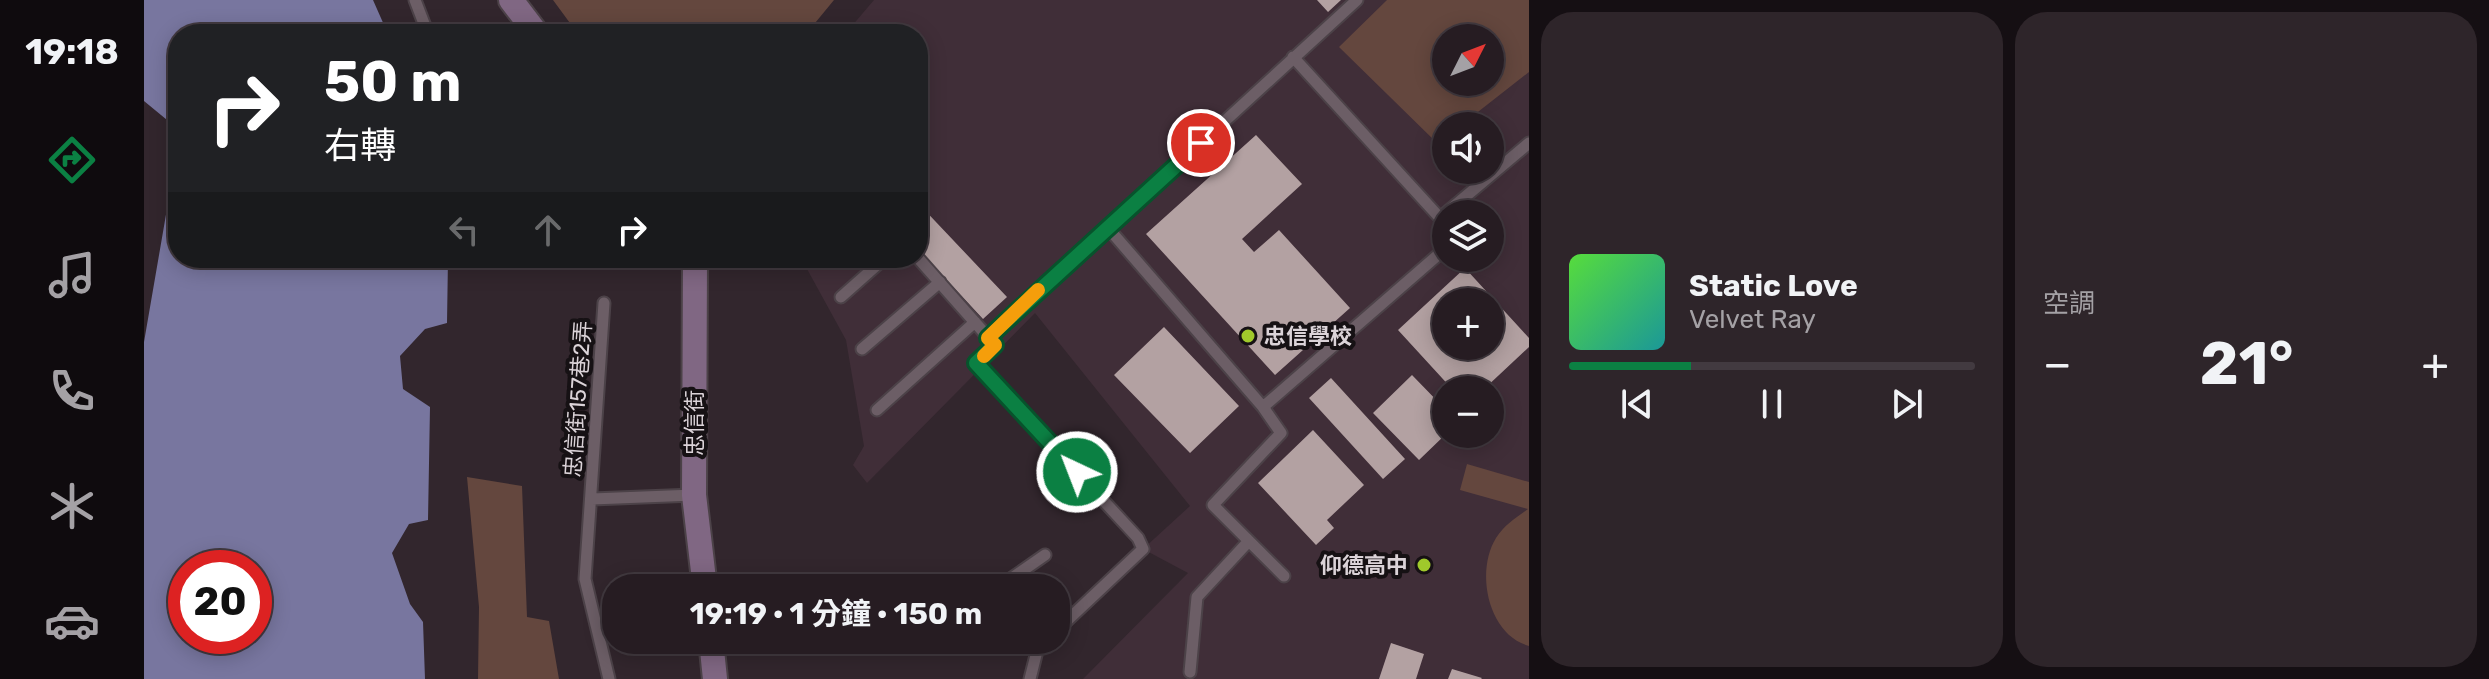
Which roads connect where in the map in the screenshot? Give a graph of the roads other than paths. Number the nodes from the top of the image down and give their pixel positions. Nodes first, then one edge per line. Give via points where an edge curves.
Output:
1 (415, 0) edge
2 (511, 0) edge
3 (1357, 0) edge
4 (424, 24) edge
5 (529, 24) edge
6 (1293, 57) junction
7 (1529, 143) edge
8 (1467, 200) edge
9 (1432, 210) edge
10 (1109, 229) junction
11 (1432, 260) edge
12 (695, 268) edge
13 (874, 268) edge
14 (927, 268) edge
15 (940, 282) junction
16 (841, 297) dead end
17 (604, 303) dead end
18 (975, 322) junction
19 (988, 338) junction
20 (862, 349) dead end
21 (1263, 407) junction
22 (877, 410) dead end
23 (694, 495) junction
24 (592, 499) junction
25 (1247, 543) junction
26 (1045, 555) dead end
27 (703, 574) edge
28 (1018, 574) edge
29 (1284, 576) dead end
30 (1070, 618) edge
31 (712, 654) edge
32 (1036, 654) edge
33 (1190, 672) dead end
34 (609, 679) edge
35 (715, 679) edge
36 (1030, 679) edge

1 - 4 lane
2 - 5 street
3 - 6 lane
6 - 9 lane
6 - 10 lane
7 - 8 lane
10 - 19 lane
10 - 21 lane
11 - 21 lane
12 - 23 street, 忠信街
13 - 16 lane
14 - 15 lane
15 - 18 lane
15 - 20 lane
17 - 24 lane, 忠信街157巷2弄
18 - 19 lane
18 - 22 lane
19 - 30 lane via 995,345 976,363 1143,549
21 - 25 lane via 1281,433 1213,505
23 - 24 lane
23 - 27 street, 忠信街
24 - 34 lane, 忠信街157巷2弄 via 585,579
25 - 29 lane
25 - 33 lane via 1197,597
26 - 28 lane
31 - 35 street
32 - 36 lane

